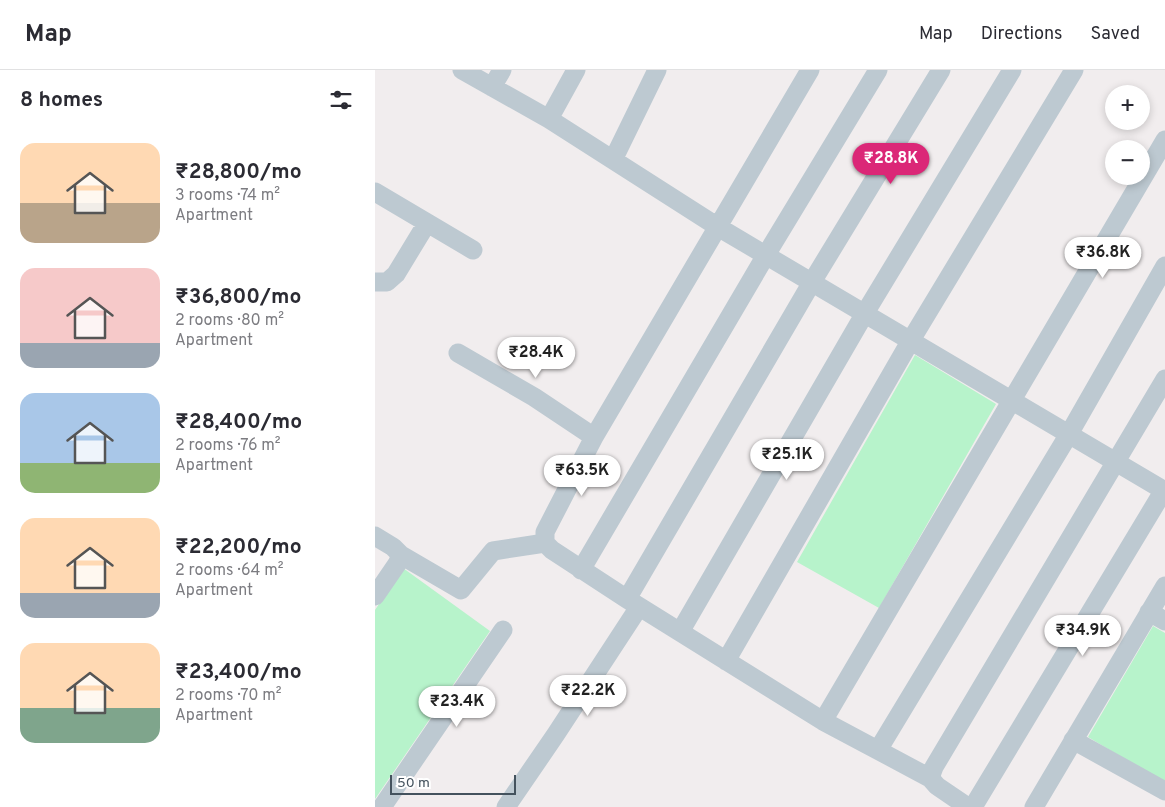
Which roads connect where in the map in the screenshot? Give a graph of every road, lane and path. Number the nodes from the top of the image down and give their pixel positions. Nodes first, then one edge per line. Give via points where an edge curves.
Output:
1 (462, 70) edge
2 (502, 70) edge
3 (576, 70) edge
4 (657, 70) edge
5 (809, 70) edge
6 (878, 70) edge
7 (941, 70) edge
8 (1012, 70) edge
9 (1074, 70) edge
10 (492, 87) junction
11 (556, 124) junction
12 (1165, 140) edge
13 (607, 156) junction
14 (375, 192) edge
15 (427, 223) junction
16 (719, 228) junction
17 (473, 250) dead end
18 (766, 255) junction
19 (1165, 266) edge
20 (375, 282) edge
21 (812, 282) junction
22 (865, 313) junction
23 (911, 340) junction
24 (458, 353) dead end
25 (1165, 379) edge
26 (1011, 400) junction
27 (1069, 434) junction
28 (594, 437) junction
29 (1115, 462) junction
30 (1165, 490) edge
31 (375, 536) edge
32 (545, 543) junction
33 (401, 555) junction
34 (581, 570) junction
35 (1165, 586) edge
36 (375, 596) edge
37 (633, 603) junction
38 (1157, 617) edge
39 (503, 630) dead end
40 (680, 632) junction
41 (726, 661) junction
42 (823, 721) junction
43 (1073, 740) junction
44 (878, 750) junction
45 (929, 778) junction
46 (1165, 791) edge
47 (382, 807) edge
48 (506, 807) edge
49 (968, 807) edge
50 (973, 807) edge
51 (1034, 807) edge

1 - 10 street
2 - 10 street
3 - 11 street
4 - 13 street
5 - 16 street
6 - 18 street
7 - 21 street
8 - 22 street
9 - 23 street
10 - 11 street
11 - 13 street
12 - 26 street
13 - 16 street
14 - 15 street
15 - 17 street
15 - 20 street via 396,274 387,282
16 - 18 street
16 - 28 street
18 - 21 street
18 - 34 street
19 - 27 street
21 - 22 street
21 - 37 street
22 - 23 street
22 - 40 street
23 - 26 street
23 - 41 street
24 - 28 street via 534,397
25 - 29 street
26 - 27 street
26 - 42 street
27 - 29 street
27 - 44 street
28 - 32 street via 545,532
29 - 30 street
29 - 45 street
30 - 50 street
31 - 33 street
32 - 33 street via 493,551 461,590
32 - 34 street
33 - 36 street
34 - 37 street
35 - 38 street
37 - 40 street
37 - 48 street via 557,734
38 - 43 street
39 - 47 street
40 - 41 street
41 - 42 street
42 - 44 street
43 - 46 street
43 - 51 street
44 - 45 street
45 - 49 street

